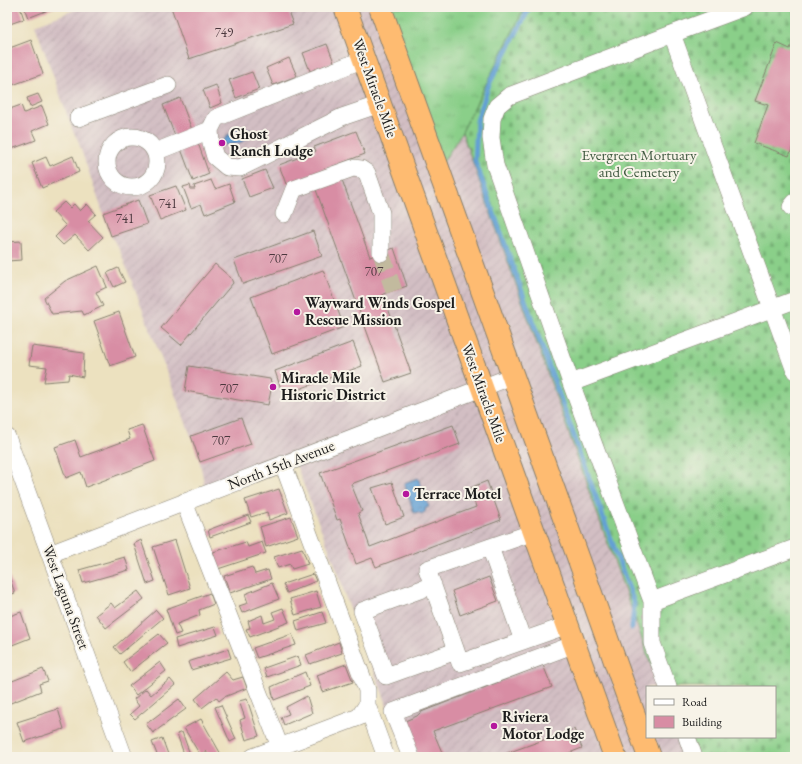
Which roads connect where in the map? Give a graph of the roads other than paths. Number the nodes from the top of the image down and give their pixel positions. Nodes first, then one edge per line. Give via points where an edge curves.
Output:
1 (345, 7) edge
2 (380, 7) edge
3 (745, 7) edge
4 (672, 34) junction
5 (364, 59) junction
6 (168, 86) dead end
7 (380, 104) junction
8 (78, 118) dead end
9 (210, 130) junction
10 (155, 152) dead end
11 (284, 214) dead end
12 (381, 253) tunnel mouth
13 (795, 300) edge
14 (772, 308) junction
15 (795, 371) edge
16 (513, 376) junction
17 (571, 383) junction
18 (482, 388) junction
19 (7, 437) edge
20 (283, 464) junction
21 (184, 502) junction
22 (534, 532) junction
23 (490, 547) junction
24 (795, 548) edge
25 (50, 554) junction
26 (433, 585) junction
27 (652, 601) junction
28 (571, 635) junction
29 (523, 641) junction
30 (456, 651) junction
31 (668, 686) edge
32 (367, 705) junction
33 (687, 738) edge
34 (280, 747) junction
35 (612, 756) edge
36 (124, 757) edge
37 (252, 757) edge
38 (386, 757) edge
39 (411, 757) edge
40 (649, 757) edge
41 (694, 757) edge

1 - 5 highway, West Miracle Mile
2 - 16 highway
3 - 4 street
4 - 14 street
4 - 17 street via 509,96 497,106 492,119 491,138 495,165
5 - 7 highway, West Miracle Mile
5 - 9 street via 216,118
6 - 8 street
7 - 9 street via 342,117 240,168 227,167 215,157 210,143
7 - 18 highway, West Miracle Mile
9 - 10 street
11 - 12 street via 294,189 353,168 361,169 367,173 382,213
13 - 14 street
14 - 15 street
14 - 17 street
16 - 18 street, North 15th Avenue
16 - 40 highway
17 - 27 street
18 - 20 street, North 15th Avenue
18 - 22 highway, West Miracle Mile
19 - 25 street, West Laguna Street
20 - 21 street, North 15th Avenue
20 - 32 street via 366,690
21 - 25 street, North 15th Avenue
21 - 34 street
22 - 23 street
22 - 28 highway, West Miracle Mile
23 - 26 street via 427,570
23 - 29 street
24 - 27 street
25 - 36 street, West Laguna Street
26 - 30 street
26 - 30 street via 362,611 386,676
27 - 31 street via 652,643
28 - 29 street
28 - 35 highway, West Miracle Mile
28 - 39 street via 393,712
29 - 30 street via 460,663
32 - 34 street via 359,717
32 - 38 street
33 - 41 street
34 - 37 street

